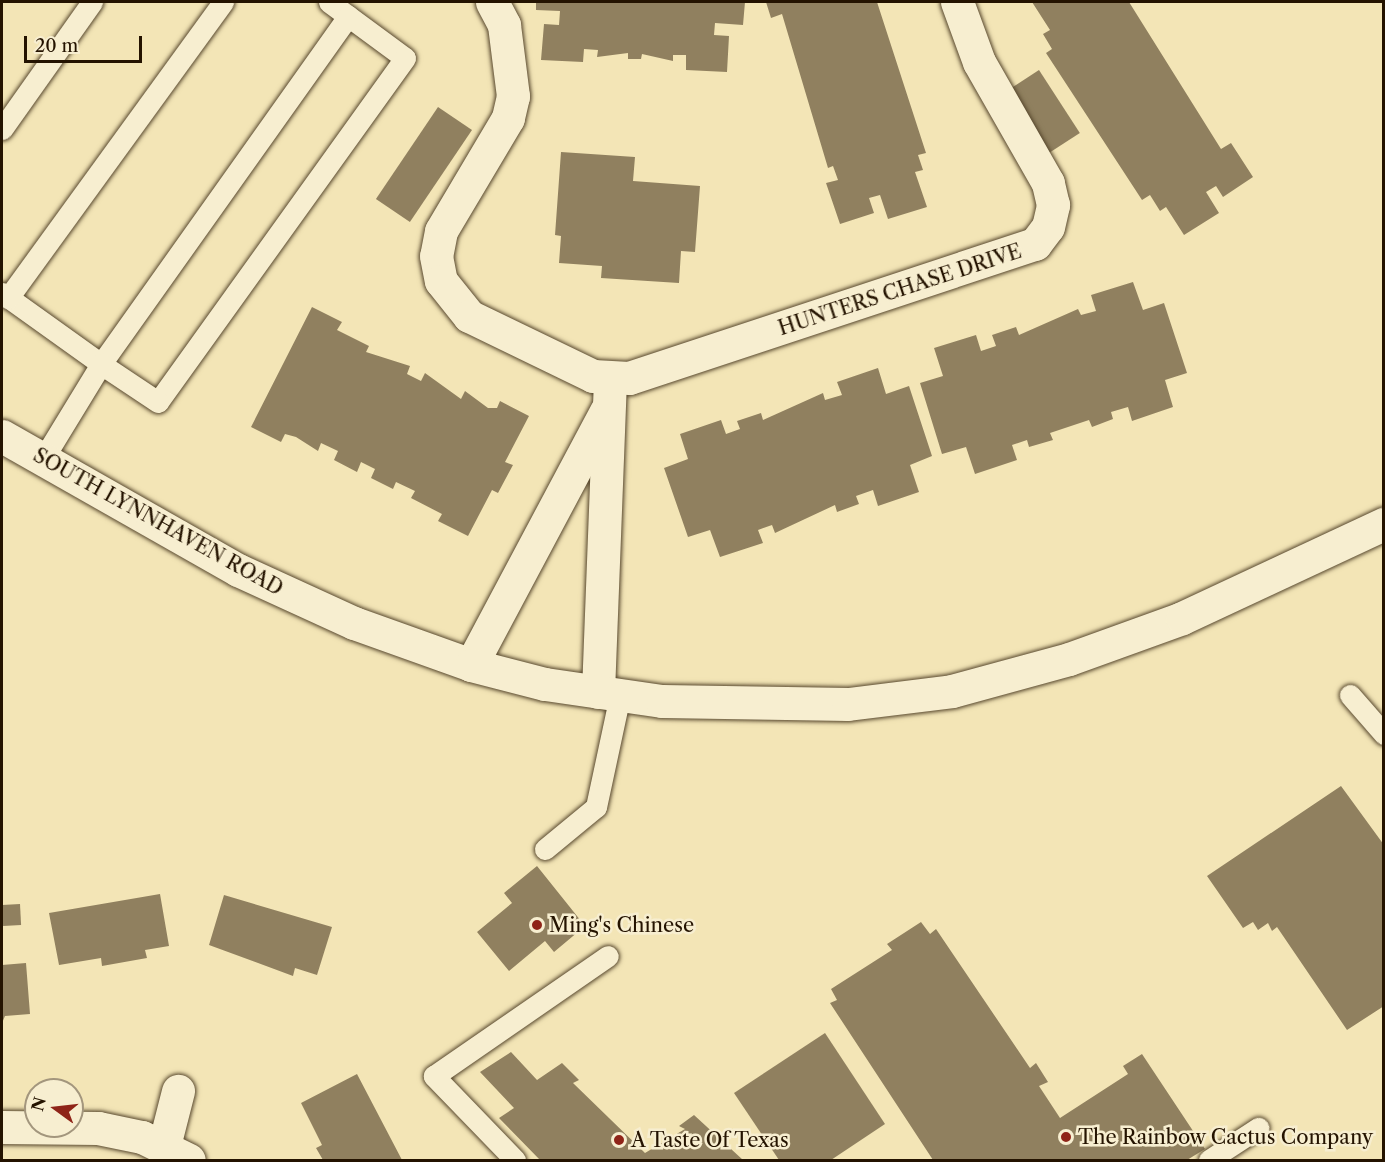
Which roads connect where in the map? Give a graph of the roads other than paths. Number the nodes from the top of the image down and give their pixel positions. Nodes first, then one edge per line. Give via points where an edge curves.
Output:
1 (92, 2) edge
2 (223, 2) edge
3 (329, 2) edge
4 (492, 2) edge
5 (957, 2) edge
6 (348, 16) junction
7 (2, 129) edge
8 (5, 296) edge
9 (101, 364) junction
10 (609, 391) junction
11 (2, 436) edge
12 (43, 459) junction
13 (1383, 524) edge
14 (471, 665) junction
15 (609, 694) junction
16 (1350, 695) dead end
17 (1383, 734) edge
18 (545, 849) dead end
19 (608, 956) dead end
20 (178, 1091) dead end
21 (2, 1127) edge
22 (1258, 1128) dead end
23 (177, 1153) edge
24 (515, 1161) edge
25 (1209, 1161) edge

1 - 7 lane
2 - 8 lane
3 - 6 lane
4 - 10 street, HUNTERS CHASE DRIVE via 504,25 513,96 508,118 441,231 436,256 441,281 469,316 593,376
5 - 10 street, HUNTERS CHASE DRIVE via 979,62 1048,183 1053,205 1048,226 1035,244 629,378
6 - 9 lane
6 - 9 lane via 405,58 158,402
8 - 9 lane
9 - 12 lane
10 - 14 street
10 - 15 street
11 - 12 street, SOUTH LYNNHAVEN ROAD
12 - 14 street, SOUTH LYNNHAVEN ROAD via 238,570 354,623
13 - 15 street, SOUTH LYNNHAVEN ROAD via 1182,618 1069,659 952,691 766,706
14 - 15 street, SOUTH LYNNHAVEN ROAD
15 - 18 lane via 596,807
16 - 17 lane
19 - 24 lane via 434,1076
20 - 23 street
21 - 23 street via 98,1128
22 - 25 lane

